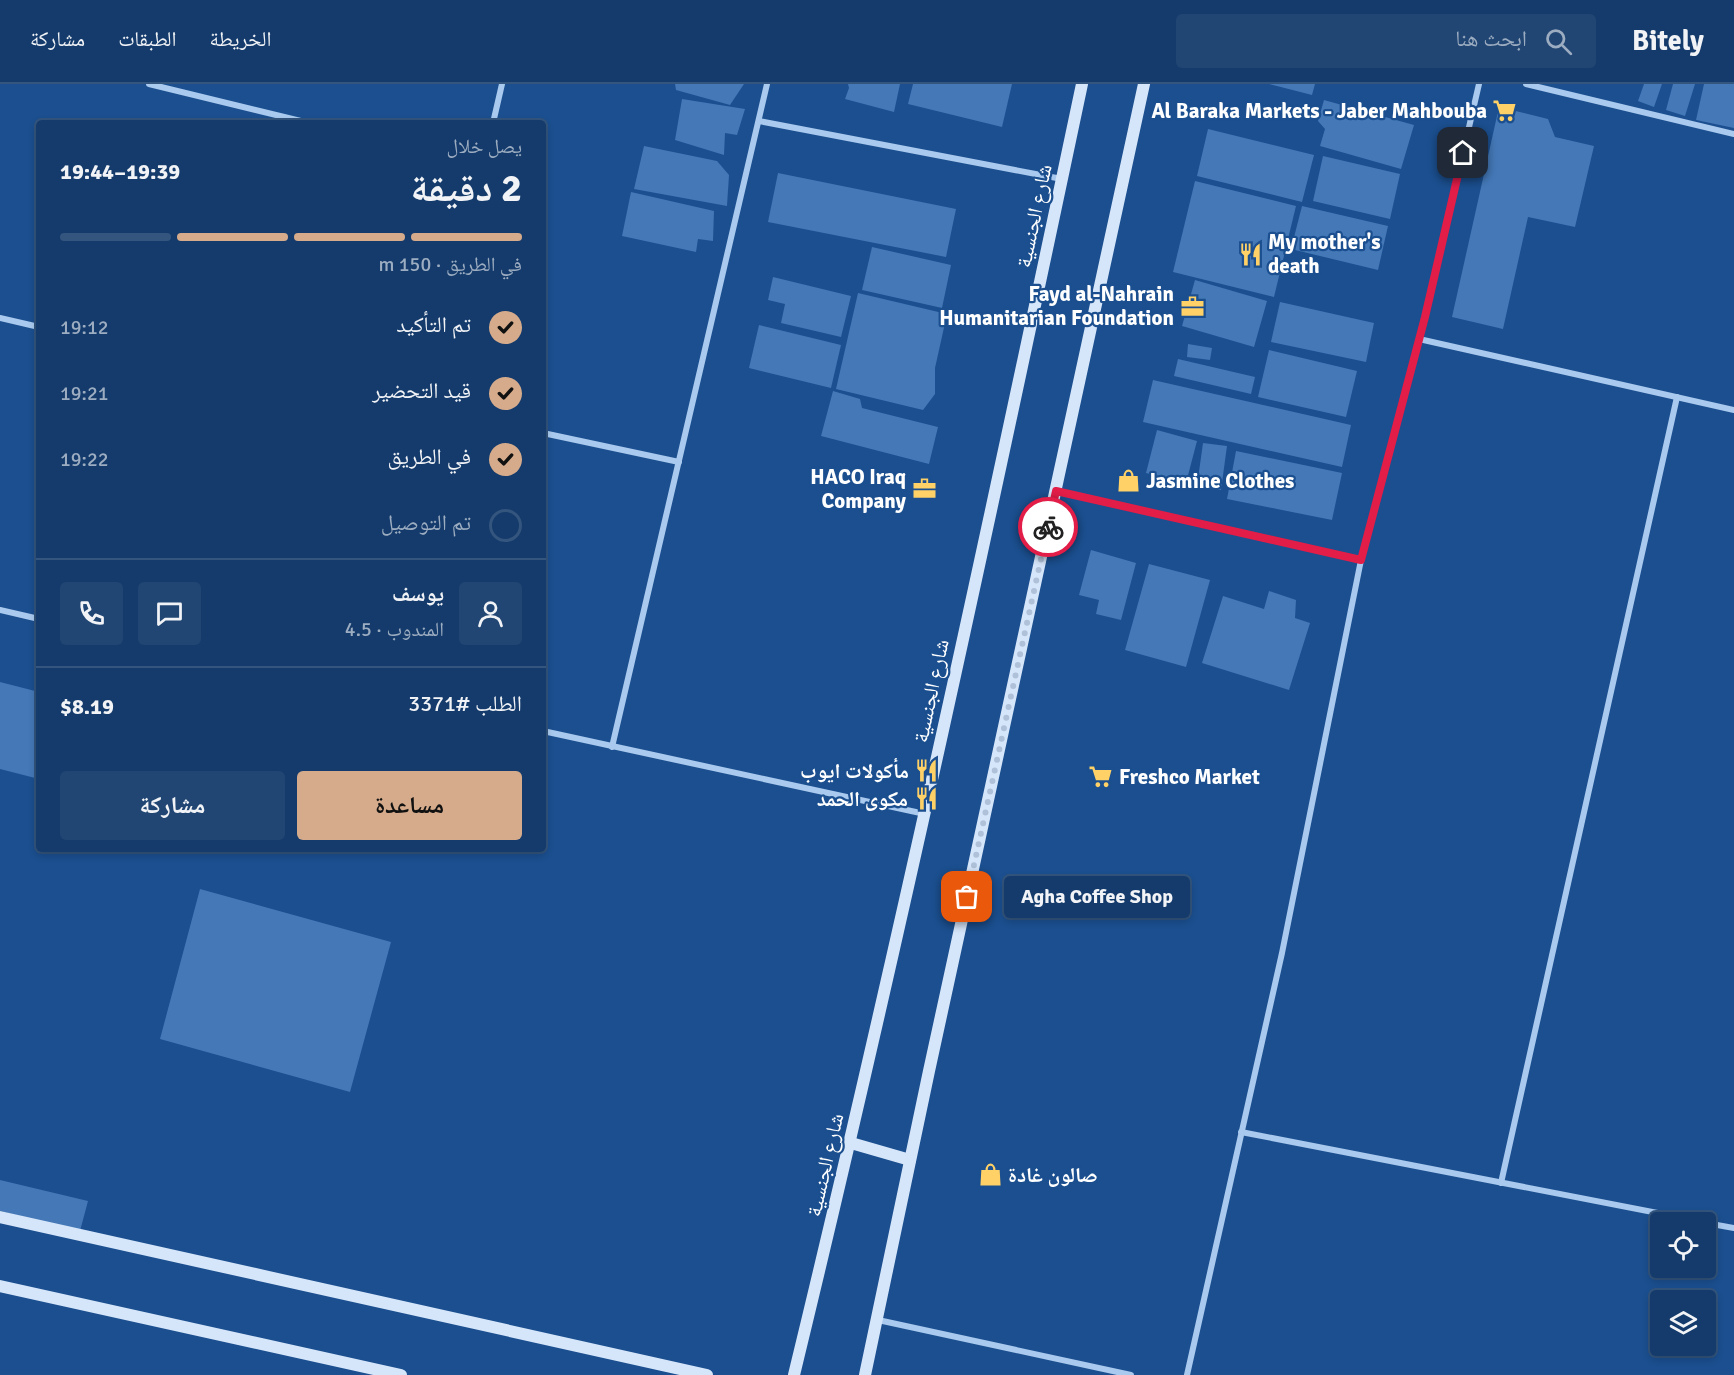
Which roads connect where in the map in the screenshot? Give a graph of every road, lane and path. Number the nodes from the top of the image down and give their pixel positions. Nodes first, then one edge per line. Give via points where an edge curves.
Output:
1 (149, 84) edge
2 (502, 84) edge
3 (767, 84) edge
4 (1082, 84) edge
5 (1144, 84) edge
6 (1479, 84) edge
7 (1526, 84) edge
8 (297, 120) edge
9 (495, 120) edge
10 (759, 121) junction
11 (1734, 134) edge
12 (1062, 179) junction
13 (0, 318) edge
14 (36, 326) edge
15 (1419, 339) junction
16 (1677, 398) junction
17 (1734, 410) edge
18 (546, 434) edge
19 (679, 462) junction
20 (1056, 491) junction
21 (1361, 560) junction
22 (0, 610) edge
23 (36, 618) edge
24 (546, 732) edge
25 (612, 747) junction
26 (925, 814) junction
27 (1241, 1132) junction
28 (850, 1143) junction
29 (910, 1160) junction
30 (1502, 1183) junction
31 (1650, 1212) edge
32 (0, 1217) edge
33 (1716, 1225) edge
34 (1734, 1228) edge
35 (0, 1286) edge
36 (878, 1320) junction
37 (401, 1375) edge
38 (707, 1375) edge
39 (794, 1375) edge
40 (865, 1375) edge
41 (1131, 1375) edge
42 (1187, 1375) edge

1 - 8 street
2 - 9 street
3 - 10 street
4 - 12 main road, شارع الجنسية
5 - 20 main road
6 - 15 street
7 - 11 street
10 - 12 street
10 - 19 street
12 - 26 main road, شارع الجنسية
13 - 14 street
15 - 16 street
15 - 21 street
16 - 17 street
16 - 30 street
18 - 19 street
19 - 25 street
20 - 21 street
20 - 29 main road
21 - 27 street via 1282,953
22 - 23 street
24 - 25 street
25 - 26 street
26 - 28 main road, شارع الجنسية
27 - 30 street
27 - 42 street
28 - 29 main road
28 - 39 main road, شارع الجنسية
29 - 36 main road
30 - 31 street
32 - 38 main road
33 - 34 street
35 - 37 main road
36 - 40 main road
36 - 41 street

